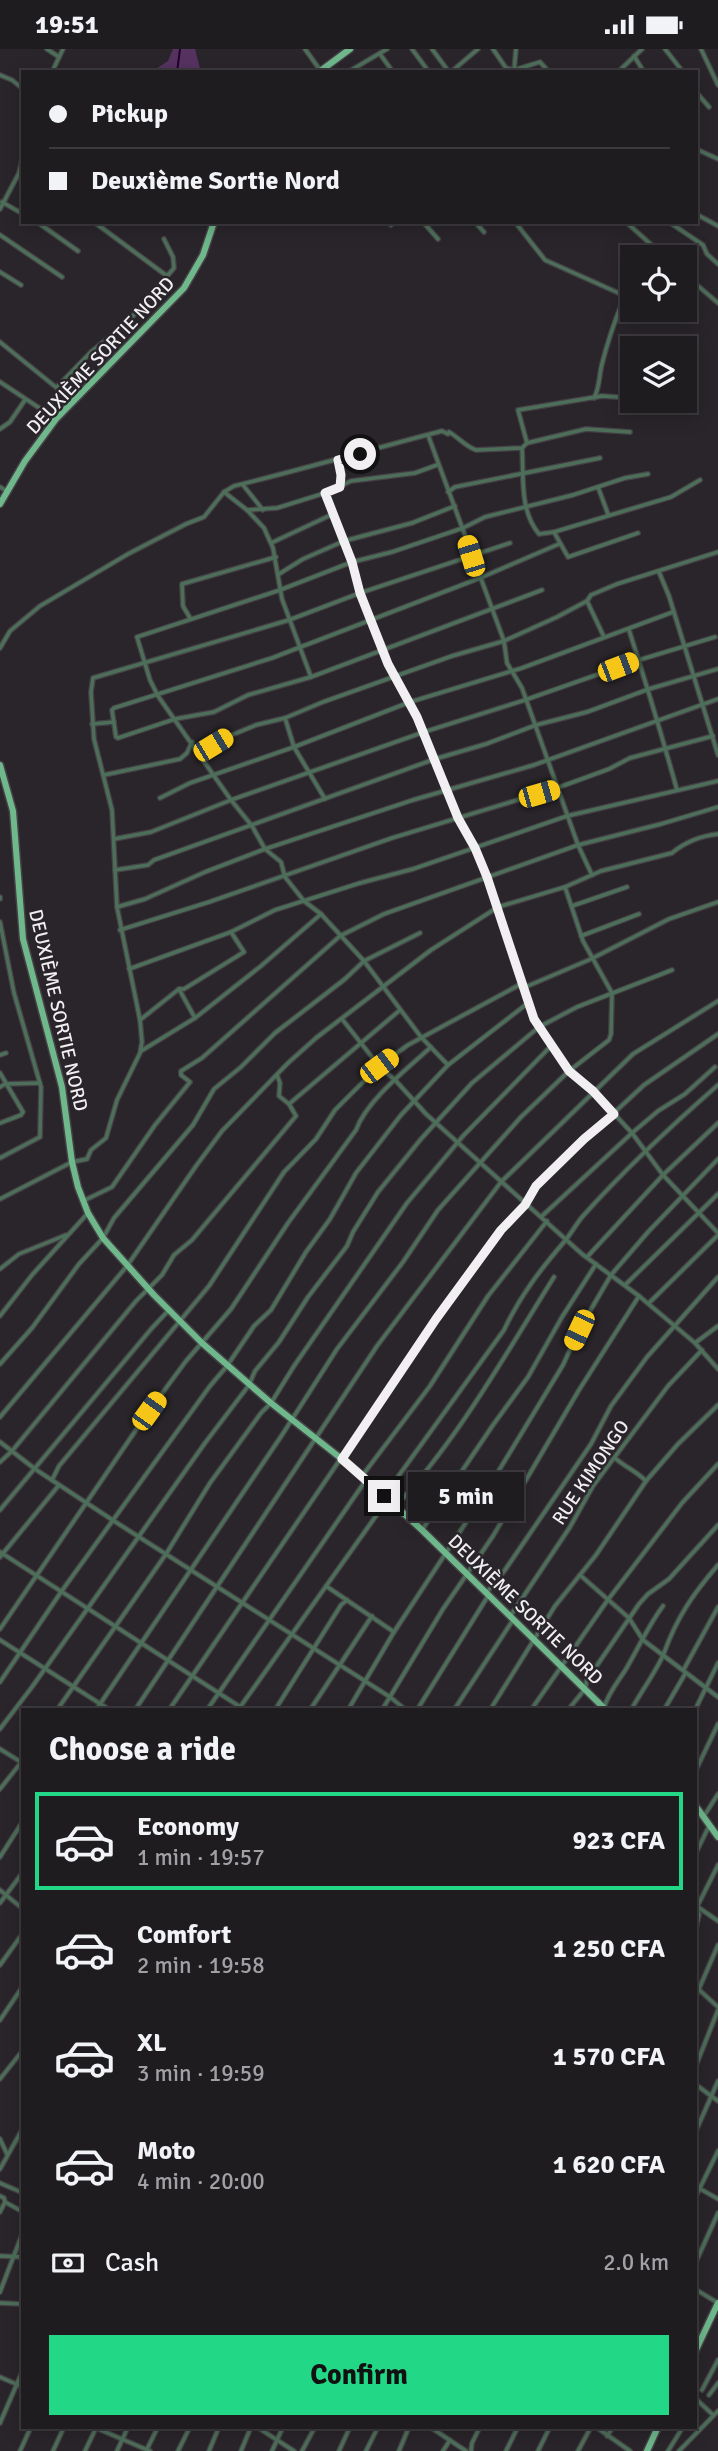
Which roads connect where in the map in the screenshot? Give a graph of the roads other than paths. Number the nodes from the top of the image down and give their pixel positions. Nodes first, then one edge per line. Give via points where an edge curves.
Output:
1 (47, 49) edge
2 (63, 49) edge
3 (305, 49) edge
4 (350, 49) edge
5 (387, 49) edge
6 (412, 49) edge
7 (432, 49) edge
8 (478, 49) edge
9 (493, 49) edge
10 (516, 49) edge
11 (642, 49) edge
12 (665, 49) edge
13 (701, 49) edge
14 (380, 54) junction
15 (634, 56) junction
16 (58, 57) junction
17 (53, 70) edge
18 (319, 70) edge
19 (321, 70) edge
20 (353, 70) edge
21 (392, 70) edge
22 (428, 70) edge
23 (448, 70) edge
24 (452, 70) edge
25 (511, 70) edge
26 (514, 70) edge
27 (517, 70) edge
28 (547, 70) edge
29 (620, 70) edge
30 (643, 70) edge
31 (681, 70) edge
32 (0, 75) edge
33 (717, 82) edge
34 (21, 87) edge
35 (698, 94) edge
36 (709, 107) dead end
37 (698, 150) edge
38 (718, 159) edge
39 (21, 174) edge
40 (2, 202) junction
41 (0, 209) edge
42 (21, 213) edge
43 (698, 215) edge
44 (40, 224) edge
45 (97, 224) edge
46 (213, 224) edge
47 (426, 224) edge
48 (477, 224) edge
49 (517, 224) edge
50 (628, 224) edge
51 (672, 224) edge
52 (718, 226) edge
53 (484, 232) dead end
54 (0, 235) edge
55 (164, 239) dead end
56 (438, 239) dead end
57 (652, 245) edge
58 (78, 251) dead end
59 (718, 264) edge
60 (0, 272) edge
61 (166, 276) junction
62 (62, 277) dead end
63 (21, 285) dead end
64 (697, 285) edge
65 (620, 295) edge
66 (718, 303) edge
67 (620, 308) edge
68 (0, 342) edge
69 (0, 382) edge
70 (57, 387) junction
71 (620, 397) edge
72 (594, 398) junction
73 (26, 400) junction
74 (73, 401) junction
75 (55, 419) junction
76 (0, 429) edge
77 (629, 432) dead end
78 (428, 435) junction
79 (527, 443) junction
80 (522, 448) junction
81 (600, 458) dead end
82 (338, 460) junction
83 (438, 464) junction
84 (648, 474) dead end
85 (523, 475) junction
86 (700, 480) dead end
87 (241, 484) junction
88 (0, 487) edge
89 (340, 487) junction
90 (598, 487) junction
91 (7, 491) junction
92 (224, 492) junction
93 (448, 492) junction
94 (325, 493) junction
95 (0, 504) edge
96 (455, 506) junction
97 (526, 507) junction
98 (247, 510) junction
99 (263, 510) junction
100 (333, 514) junction
101 (608, 514) junction
102 (463, 528) junction
103 (554, 532) junction
104 (638, 533) dead end
105 (344, 541) junction
106 (271, 543) junction
107 (510, 543) dead end
108 (559, 544) junction
109 (718, 552) edge
110 (471, 556) junction
111 (276, 557) junction
112 (352, 562) junction
113 (659, 572) junction
114 (279, 574) junction
115 (480, 578) junction
116 (280, 590) junction
117 (542, 590) dead end
118 (360, 593) junction
119 (587, 601) junction
120 (492, 610) junction
121 (673, 612) junction
122 (191, 619) junction
123 (370, 619) junction
124 (289, 620) junction
125 (629, 629) junction
126 (604, 637) junction
127 (715, 637) dead end
128 (504, 641) junction
129 (300, 646) junction
130 (683, 646) junction
131 (0, 648) edge
132 (384, 648) junction
133 (639, 660) junction
134 (146, 662) junction
135 (511, 669) junction
136 (718, 669) edge
137 (394, 676) junction
138 (693, 676) junction
139 (311, 677) junction
140 (649, 689) junction
141 (158, 696) junction
142 (718, 699) edge
143 (525, 700) junction
144 (410, 702) junction
145 (701, 704) junction
146 (285, 718) junction
147 (175, 719) junction
148 (114, 722) junction
149 (656, 723) junction
150 (92, 724) junction
151 (536, 725) junction
152 (424, 732) junction
153 (713, 736) junction
154 (192, 742) junction
155 (294, 747) junction
156 (666, 750) junction
157 (200, 753) junction
158 (718, 755) edge
159 (435, 759) junction
160 (548, 760) junction
161 (0, 765) edge
162 (309, 773) junction
163 (214, 774) junction
164 (104, 775) junction
165 (718, 781) edge
166 (557, 788) junction
167 (447, 790) junction
168 (677, 790) junction
169 (160, 797) dead end
170 (325, 799) junction
171 (231, 800) junction
172 (718, 807) edge
173 (567, 816) junction
174 (458, 818) junction
175 (252, 826) junction
176 (718, 834) edge
177 (114, 839) junction
178 (578, 845) junction
179 (475, 848) junction
180 (265, 849) junction
181 (115, 870) junction
182 (592, 875) junction
183 (285, 877) junction
184 (487, 877) junction
185 (565, 887) junction
186 (627, 887) dead end
187 (304, 901) junction
188 (718, 902) edge
189 (117, 907) junction
190 (498, 907) junction
191 (572, 907) junction
192 (321, 914) junction
193 (639, 914) dead end
194 (0, 922) edge
195 (120, 930) junction
196 (231, 932) junction
197 (420, 933) dead end
198 (340, 936) junction
199 (582, 936) junction
200 (591, 959) junction
201 (363, 961) junction
202 (129, 969) junction
203 (672, 970) dead end
204 (523, 986) junction
205 (179, 989) junction
206 (383, 989) junction
207 (612, 993) junction
208 (718, 1002) edge
209 (528, 1003) junction
210 (400, 1010) junction
211 (195, 1018) junction
212 (342, 1018) junction
213 (140, 1020) junction
214 (539, 1027) junction
215 (718, 1034) edge
216 (421, 1037) junction
217 (360, 1042) junction
218 (431, 1047) junction
219 (551, 1047) junction
220 (6, 1053) dead end
221 (139, 1053) junction
222 (0, 1055) edge
223 (448, 1065) junction
224 (379, 1066) junction
225 (715, 1067) dead end
226 (569, 1071) junction
227 (0, 1073) edge
228 (276, 1075) junction
229 (396, 1080) junction
230 (40, 1083) junction
231 (718, 1084) edge
232 (3, 1086) edge
233 (593, 1091) junction
234 (414, 1103) junction
235 (289, 1104) junction
236 (614, 1114) junction
237 (0, 1123) edge
238 (437, 1123) junction
239 (718, 1123) edge
240 (632, 1133) junction
241 (458, 1142) junction
242 (645, 1151) junction
243 (0, 1159) edge
244 (718, 1159) edge
245 (72, 1162) junction
246 (479, 1162) junction
247 (663, 1175) junction
248 (501, 1182) junction
249 (718, 1194) edge
250 (683, 1198) junction
251 (0, 1199) edge
252 (83, 1201) junction
253 (525, 1205) junction
254 (88, 1213) junction
255 (698, 1214) junction
256 (542, 1216) junction
257 (547, 1220) junction
258 (72, 1232) junction
259 (718, 1234) edge
260 (103, 1238) junction
261 (567, 1239) junction
262 (587, 1257) junction
263 (596, 1264) junction
264 (127, 1266) junction
265 (0, 1269) edge
266 (611, 1275) junction
267 (554, 1277) dead end
268 (718, 1277) edge
269 (625, 1285) junction
270 (149, 1289) junction
271 (639, 1296) junction
272 (649, 1303) junction
273 (170, 1310) junction
274 (0, 1316) edge
275 (180, 1321) junction
276 (674, 1325) junction
277 (718, 1327) edge
278 (202, 1343) junction
279 (695, 1343) junction
280 (702, 1350) junction
281 (0, 1364) edge
282 (717, 1365) edge
283 (227, 1366) junction
284 (249, 1385) junction
285 (271, 1403) junction
286 (718, 1405) edge
287 (0, 1417) edge
288 (292, 1419) junction
289 (316, 1437) junction
290 (0, 1442) edge
291 (12, 1451) junction
292 (615, 1458) junction
293 (342, 1459) junction
294 (0, 1462) edge
295 (718, 1464) edge
296 (35, 1469) junction
297 (364, 1478) junction
298 (52, 1480) junction
299 (646, 1481) junction
300 (59, 1485) junction
301 (386, 1497) junction
302 (87, 1503) junction
303 (396, 1506) junction
304 (0, 1510) edge
305 (114, 1521) junction
306 (718, 1525) edge
307 (422, 1530) junction
308 (139, 1537) junction
309 (446, 1552) junction
310 (1, 1554) edge
311 (166, 1554) junction
312 (718, 1565) edge
313 (191, 1570) junction
314 (37, 1575) junction
315 (467, 1575) junction
316 (580, 1575) junction
317 (217, 1587) junction
318 (326, 1587) junction
319 (61, 1592) junction
320 (487, 1595) junction
321 (348, 1599) junction
322 (607, 1601) junction
323 (241, 1602) junction
324 (663, 1606) dead end
325 (718, 1607) edge
326 (88, 1608) junction
327 (372, 1616) junction
328 (511, 1618) junction
329 (629, 1618) junction
330 (267, 1619) junction
331 (116, 1625) junction
332 (0, 1629) edge
333 (394, 1632) junction
334 (292, 1635) junction
335 (536, 1639) junction
336 (0, 1640) edge
337 (643, 1640) junction
338 (143, 1642) junction
339 (314, 1649) junction
340 (19, 1653) junction
341 (664, 1654) junction
342 (169, 1661) junction
343 (718, 1663) edge
344 (340, 1665) junction
345 (563, 1665) junction
346 (45, 1668) junction
347 (685, 1672) junction
348 (192, 1677) junction
349 (365, 1681) junction
350 (0, 1682) edge
351 (74, 1686) junction
352 (585, 1689) junction
353 (706, 1689) junction
354 (219, 1693) junction
355 (390, 1697) junction
356 (718, 1697) edge
357 (101, 1703) junction
358 (58, 1708) edge
359 (97, 1708) edge
360 (107, 1708) edge
361 (136, 1708) edge
362 (170, 1708) edge
363 (208, 1708) edge
364 (239, 1708) edge
365 (276, 1708) edge
366 (311, 1708) edge
367 (349, 1708) edge
368 (383, 1708) edge
369 (404, 1708) edge
370 (418, 1708) edge
371 (455, 1708) edge
372 (491, 1708) edge
373 (532, 1708) edge
374 (570, 1708) edge
375 (603, 1708) edge
376 (604, 1708) edge
377 (632, 1708) edge
378 (665, 1708) edge
379 (696, 1708) edge
380 (718, 1724) edge
381 (0, 1729) edge
382 (0, 1749) edge
383 (21, 1761) edge
384 (21, 1763) edge
385 (697, 1768) edge
386 (0, 1789) edge
387 (718, 1794) edge
388 (697, 1807) edge
389 (704, 1816) junction
390 (21, 1824) edge
391 (710, 1826) junction
392 (718, 1837) edge
393 (697, 1851) edge
394 (0, 1857) edge
395 (718, 1865) edge
396 (21, 1875) edge
397 (0, 1891) edge
398 (6, 1895) junction
399 (0, 1903) edge
400 (697, 1904) edge
401 (21, 1907) edge
402 (697, 1907) edge
403 (718, 1921) edge
404 (21, 1936) edge
405 (718, 1945) edge
406 (0, 1965) edge
407 (697, 1988) edge
408 (21, 1989) edge
409 (718, 2006) edge
410 (0, 2019) edge
411 (21, 2053) edge
412 (697, 2063) edge
413 (0, 2079) edge
414 (718, 2081) edge
415 (697, 2085) edge
416 (712, 2096) junction
417 (718, 2101) edge
418 (697, 2129) edge
419 (21, 2131) edge
420 (0, 2139) edge
421 (718, 2151) edge
422 (7, 2154) junction
423 (0, 2169) edge
424 (0, 2183) edge
425 (697, 2187) edge
426 (21, 2192) edge
427 (0, 2196) edge
428 (718, 2199) edge
429 (5, 2203) junction
430 (21, 2211) edge
431 (0, 2212) edge
432 (718, 2213) edge
433 (21, 2237) edge
434 (0, 2256) edge
435 (12, 2257) junction
436 (21, 2257) edge
437 (697, 2260) edge
438 (697, 2290) edge
439 (0, 2292) edge
440 (0, 2303) edge
441 (718, 2303) edge
442 (21, 2304) edge
443 (697, 2348) edge
444 (718, 2360) edge
445 (21, 2374) edge
446 (0, 2377) edge
447 (718, 2383) edge
448 (16, 2384) junction
449 (21, 2387) edge
450 (702, 2390) dead end
451 (709, 2395) dead end
452 (697, 2400) edge
453 (718, 2411) edge
454 (713, 2415) junction
455 (0, 2423) edge
456 (30, 2429) edge
457 (63, 2429) edge
458 (96, 2429) edge
459 (98, 2429) edge
460 (127, 2429) edge
461 (157, 2429) edge
462 (189, 2429) edge
463 (218, 2429) edge
464 (250, 2429) edge
465 (260, 2429) edge
466 (282, 2429) edge
467 (314, 2429) edge
468 (349, 2429) edge
469 (377, 2429) edge
470 (408, 2429) edge
471 (433, 2429) edge
472 (479, 2429) edge
473 (517, 2429) edge
474 (549, 2429) edge
475 (590, 2429) edge
476 (598, 2429) edge
477 (612, 2429) edge
478 (657, 2429) edge
479 (682, 2429) edge
480 (607, 2437) junction
481 (122, 2439) junction
482 (450, 2440) junction
483 (277, 2441) junction
484 (20, 2451) edge
485 (53, 2451) edge
486 (85, 2451) edge
487 (117, 2451) edge
488 (148, 2451) edge
489 (178, 2451) edge
490 (209, 2451) edge
491 (241, 2451) edge
492 (272, 2451) edge
493 (294, 2451) edge
494 (302, 2451) edge
495 (339, 2451) edge
496 (366, 2451) edge
497 (398, 2451) edge
498 (443, 2451) edge
499 (468, 2451) edge
500 (506, 2451) edge
501 (538, 2451) edge
502 (578, 2451) edge
503 (629, 2451) edge
504 (647, 2451) edge
505 (668, 2451) edge
506 (679, 2451) edge

1 - 16 street
2 - 16 street
3 - 18 street
4 - 19 main road
5 - 14 street
6 - 22 street
7 - 23 street
8 - 24 street
9 - 25 street
10 - 26 street
11 - 15 street
12 - 31 street
13 - 33 street
14 - 20 street
14 - 21 street
15 - 29 street
15 - 30 street
16 - 17 street
27 - 28 street via 540,61
32 - 34 street
35 - 36 street
37 - 38 street
39 - 40 street
40 - 41 street
40 - 42 street
43 - 52 street
44 - 58 street
45 - 61 street
46 - 74 main road, DEUXIÈME SORTIE NORD via 203,255 184,288
47 - 56 street
48 - 53 street
49 - 65 street via 545,260
50 - 57 street
51 - 59 street via 703,246
54 - 62 street
55 - 61 street via 174,263
60 - 63 street
61 - 70 street via 126,324
64 - 66 street
67 - 72 street
68 - 70 street
69 - 73 street
70 - 74 street
71 - 72 street
72 - 79 street via 518,411
73 - 75 street
73 - 76 street
74 - 75 main road, DEUXIÈME SORTIE NORD
75 - 91 main road, DEUXIÈME SORTIE NORD
77 - 79 street via 586,429
78 - 80 street via 449,432 476,450
78 - 82 street
78 - 83 street
79 - 80 street
80 - 85 street
81 - 85 street
82 - 87 street
82 - 89 street
83 - 89 street via 415,473 354,480
83 - 93 street
84 - 90 street
85 - 93 street
85 - 97 street
86 - 101 street via 671,497
87 - 92 street
87 - 99 street
88 - 91 street
89 - 94 street
90 - 97 street
90 - 101 street
91 - 95 main road, DEUXIÈME SORTIE NORD
92 - 98 street
92 - 131 street via 200,519 128,554 40,606 10,631
93 - 96 street
94 - 99 street
94 - 100 street
96 - 102 street
96 - 105 street
97 - 102 street
97 - 103 street via 537,534
98 - 99 street
98 - 106 street
100 - 105 street
100 - 106 street
101 - 103 street
102 - 110 street
102 - 112 street
103 - 108 street
104 - 108 street via 568,557
105 - 112 street
105 - 114 street
106 - 111 street
107 - 110 street
108 - 115 street
109 - 113 street
110 - 115 street
110 - 118 street
111 - 114 street
111 - 122 street via 182,584 183,606
112 - 116 street
112 - 118 street
113 - 119 street via 617,584
113 - 121 street
114 - 116 street
115 - 120 street
115 - 123 street
116 - 122 street
116 - 124 street
117 - 120 street
118 - 123 street
118 - 124 street
119 - 126 street
119 - 128 street
120 - 128 street
120 - 132 street
121 - 125 street
121 - 130 street
122 - 134 street via 139,635
123 - 129 street
123 - 132 street
124 - 129 street
124 - 134 street
125 - 126 street
125 - 133 street
126 - 135 street
127 - 130 street
128 - 135 street
128 - 137 street
129 - 139 street
129 - 141 street
130 - 133 street
130 - 138 street
132 - 137 street
132 - 139 street
133 - 140 street
133 - 143 street
134 - 141 street
134 - 150 street via 93,678
135 - 143 street
135 - 144 street
136 - 138 street
137 - 144 street
137 - 146 street
138 - 140 street
138 - 145 street
139 - 147 street via 248,695 214,712
140 - 149 street
140 - 151 street
141 - 147 street
141 - 148 street via 114,708
142 - 145 street
143 - 151 street
143 - 152 street
144 - 152 street
144 - 155 street
145 - 149 street
145 - 153 street
146 - 155 street
146 - 157 street via 226,737
147 - 148 street via 118,738
147 - 154 street
148 - 150 street
149 - 156 street
149 - 160 street
150 - 164 street
151 - 159 street
151 - 160 street
152 - 159 street
152 - 162 street
153 - 156 street
153 - 158 street
154 - 157 street
154 - 164 street via 180,759
155 - 162 street
155 - 163 street
156 - 166 street via 630,758
156 - 168 street
157 - 163 street
159 - 167 street
159 - 170 street
160 - 166 street
160 - 167 street
161 - 245 main road, DEUXIÈME SORTIE NORD via 13,811 23,939 62,1087
162 - 170 street
162 - 171 street
163 - 169 street
163 - 171 street
164 - 177 street
165 - 168 street
166 - 173 street
166 - 174 street
167 - 174 street
167 - 180 street
168 - 173 street
170 - 175 street
171 - 175 street
171 - 177 street via 151,832
172 - 178 street
173 - 178 street
173 - 179 street
174 - 179 street
174 - 183 street
175 - 180 street
175 - 181 street via 148,865
176 - 182 street via 673,853
177 - 181 street
178 - 182 street
178 - 184 street
179 - 184 street
179 - 187 street
180 - 183 street via 281,862
180 - 189 street
181 - 189 street
182 - 185 street
183 - 187 street
183 - 195 street
184 - 190 street
184 - 198 street via 384,914
185 - 190 street
185 - 191 street
186 - 191 street
187 - 192 street
187 - 196 street
188 - 200 street via 669,919
189 - 195 street
190 - 204 street
190 - 206 street via 431,950
191 - 199 street
192 - 198 street
192 - 211 street
193 - 199 street
194 - 230 street via 14,993
195 - 202 street
196 - 202 street
196 - 205 street via 244,952
197 - 201 street
198 - 201 street
198 - 252 street via 202,1058 181,1071 190,1083 112,1187
199 - 200 street
200 - 204 street
200 - 207 street
201 - 206 street
201 - 260 street via 214,1089 193,1125 114,1218
202 - 213 street
203 - 207 street
204 - 209 street
204 - 216 street
205 - 211 street
205 - 213 street
206 - 210 street
206 - 212 street
207 - 214 street
207 - 226 street via 609,1040
208 - 233 street via 633,1054
209 - 214 street
209 - 223 street
210 - 216 street
210 - 217 street
211 - 221 street
212 - 217 street
212 - 228 street
213 - 221 street
214 - 219 street
214 - 238 street via 472,1083
215 - 236 street via 644,1086
216 - 218 street
216 - 224 street
217 - 224 street
217 - 235 street
218 - 223 street
218 - 229 street
219 - 226 street
219 - 241 street
220 - 222 street
221 - 245 street via 106,1138 92,1148 87,1159
223 - 234 street
224 - 229 street
224 - 275 street via 290,1164 209,1286
225 - 240 street
226 - 233 street
226 - 246 street
227 - 232 street
228 - 235 street via 279,1096
228 - 264 street via 222,1131
229 - 234 street
229 - 278 street via 360,1117 356,1130 231,1309
230 - 232 street
230 - 243 street via 40,1137
231 - 242 street
232 - 237 street via 23,1112
233 - 236 street
233 - 248 street
234 - 238 street
234 - 283 street via 356,1174 271,1310
235 - 270 street via 296,1117
236 - 240 street
236 - 253 street via 543,1178
238 - 241 street
238 - 284 street via 378,1192 347,1246
239 - 247 street
240 - 242 street
240 - 256 street
241 - 246 street
241 - 285 street via 407,1203
242 - 247 street
242 - 261 street
244 - 250 street
245 - 251 street
245 - 252 main road, DEUXIÈME SORTIE NORD
246 - 248 street
246 - 288 street via 438,1210
247 - 250 street
247 - 262 street
248 - 253 street
248 - 289 street via 377,1346
249 - 255 street
250 - 255 street
250 - 266 street
252 - 254 main road, DEUXIÈME SORTIE NORD
253 - 256 street
253 - 293 street via 501,1230 436,1319
254 - 258 street
254 - 260 main road, DEUXIÈME SORTIE NORD
255 - 259 street
255 - 269 street
256 - 257 street
257 - 261 street
257 - 297 street via 488,1296
258 - 265 street via 19,1254
258 - 274 street
259 - 272 street
260 - 264 main road, DEUXIÈME SORTIE NORD
260 - 281 street
261 - 262 street
261 - 301 street via 517,1302 492,1348
262 - 263 street
263 - 266 street
263 - 307 street via 528,1377
264 - 270 main road, DEUXIÈME SORTIE NORD
264 - 287 street
266 - 269 street
266 - 309 street via 563,1365
267 - 303 street via 440,1452
268 - 276 street
269 - 271 street
270 - 273 main road, DEUXIÈME SORTIE NORD
270 - 291 street
271 - 272 street
271 - 315 street
272 - 276 street
273 - 275 main road, DEUXIÈME SORTIE NORD
273 - 296 street
275 - 278 main road, DEUXIÈME SORTIE NORD
275 - 298 street
276 - 279 street
276 - 320 street via 611,1406 591,1444
277 - 279 street
278 - 283 main road, DEUXIÈME SORTIE NORD
278 - 302 street
279 - 280 street
280 - 282 street
280 - 292 street, RUE KIMONGO via 668,1386
283 - 284 main road, DEUXIÈME SORTIE NORD
283 - 305 street
284 - 285 main road, DEUXIÈME SORTIE NORD
284 - 308 street
285 - 288 main road, DEUXIÈME SORTIE NORD
285 - 311 street via 210,1483
286 - 299 street
288 - 289 main road, DEUXIÈME SORTIE NORD
288 - 313 street
289 - 293 main road, DEUXIÈME SORTIE NORD
289 - 317 street
290 - 291 street
291 - 294 street
291 - 296 street
292 - 299 street
292 - 328 street, RUE KIMONGO
293 - 297 main road, DEUXIÈME SORTIE NORD
293 - 323 street
295 - 322 street
296 - 298 street
296 - 304 street
297 - 301 main road, DEUXIÈME SORTIE NORD
297 - 330 street
298 - 300 street
299 - 316 street
300 - 302 street
300 - 310 street
301 - 303 main road, DEUXIÈME SORTIE NORD
301 - 318 street
302 - 305 street
302 - 314 street
303 - 307 main road, DEUXIÈME SORTIE NORD
305 - 308 street
305 - 319 street
306 - 329 street
307 - 309 main road, DEUXIÈME SORTIE NORD
308 - 311 street
308 - 326 street
309 - 315 main road, DEUXIÈME SORTIE NORD
309 - 333 street
310 - 314 street
311 - 313 street
311 - 331 street
312 - 341 street via 690,1600
313 - 317 street
313 - 338 street
314 - 319 street
314 - 332 street
315 - 320 main road, DEUXIÈME SORTIE NORD
315 - 355 street
316 - 322 street
316 - 335 street
317 - 323 street
317 - 342 street
318 - 321 street
318 - 334 street
319 - 326 street
319 - 340 street
320 - 328 main road, DEUXIÈME SORTIE NORD
320 - 370 street
321 - 327 street
321 - 339 street
322 - 329 street
322 - 345 street
323 - 330 street
323 - 348 street
324 - 337 street
325 - 347 street
326 - 331 street
326 - 346 street
327 - 333 street
327 - 344 street
328 - 335 main road, DEUXIÈME SORTIE NORD
328 - 371 street, RUE KIMONGO
329 - 337 street
329 - 352 street
330 - 334 street
330 - 354 street
331 - 338 street
331 - 351 street
333 - 349 street
334 - 339 street
334 - 364 street
335 - 345 main road, DEUXIÈME SORTIE NORD
335 - 372 street
336 - 340 street
337 - 341 street
337 - 376 street
338 - 342 street
338 - 357 street
339 - 344 street
339 - 365 street
340 - 346 street
340 - 350 street
341 - 347 street
341 - 377 street
342 - 348 street
342 - 361 street
343 - 353 street
344 - 349 street
344 - 366 street
345 - 352 main road, DEUXIÈME SORTIE NORD
345 - 373 street
346 - 351 street
346 - 381 street
347 - 353 street
347 - 378 street
348 - 354 street
348 - 362 street
349 - 355 street
349 - 367 street
351 - 357 street
351 - 358 street
352 - 374 street
352 - 375 main road, DEUXIÈME SORTIE NORD
353 - 356 street
353 - 379 street
354 - 363 street
354 - 364 street
355 - 368 street
355 - 369 street
357 - 359 street
357 - 360 street
380 - 385 street
382 - 383 street
384 - 386 street
387 - 389 street
388 - 389 main road
389 - 391 main road
390 - 394 street
391 - 392 main road
391 - 393 street
395 - 400 street
396 - 398 street
397 - 398 street
398 - 399 street
398 - 401 street
402 - 403 street
404 - 406 street
405 - 407 street
407 - 409 street
408 - 410 street
409 - 412 street
411 - 413 street
414 - 416 street
415 - 416 street
416 - 417 street
416 - 418 street
419 - 422 street
420 - 422 street
421 - 425 street
422 - 423 street
424 - 426 street
425 - 428 street
427 - 429 street
429 - 430 street
429 - 431 street
432 - 437 street
433 - 435 street
434 - 435 street
435 - 436 street
435 - 439 street
438 - 441 street
440 - 442 street
441 - 443 main road
444 - 450 street
445 - 448 street
446 - 448 street
447 - 451 street
448 - 449 street
448 - 455 street
452 - 454 street
453 - 454 street
454 - 506 street
456 - 484 street
457 - 485 street
458 - 486 street
459 - 481 street
460 - 481 street
461 - 488 street
462 - 489 street
463 - 490 street
464 - 491 street
465 - 483 street
466 - 483 street
467 - 494 street
468 - 495 street
469 - 496 street
470 - 497 street
471 - 482 street
472 - 499 street
473 - 500 street
474 - 501 street
475 - 502 street
476 - 480 street
477 - 480 street
478 - 504 main road
479 - 505 street
480 - 503 street
481 - 487 street
481 - 488 street
482 - 498 street
482 - 499 street
483 - 492 street
483 - 493 street

